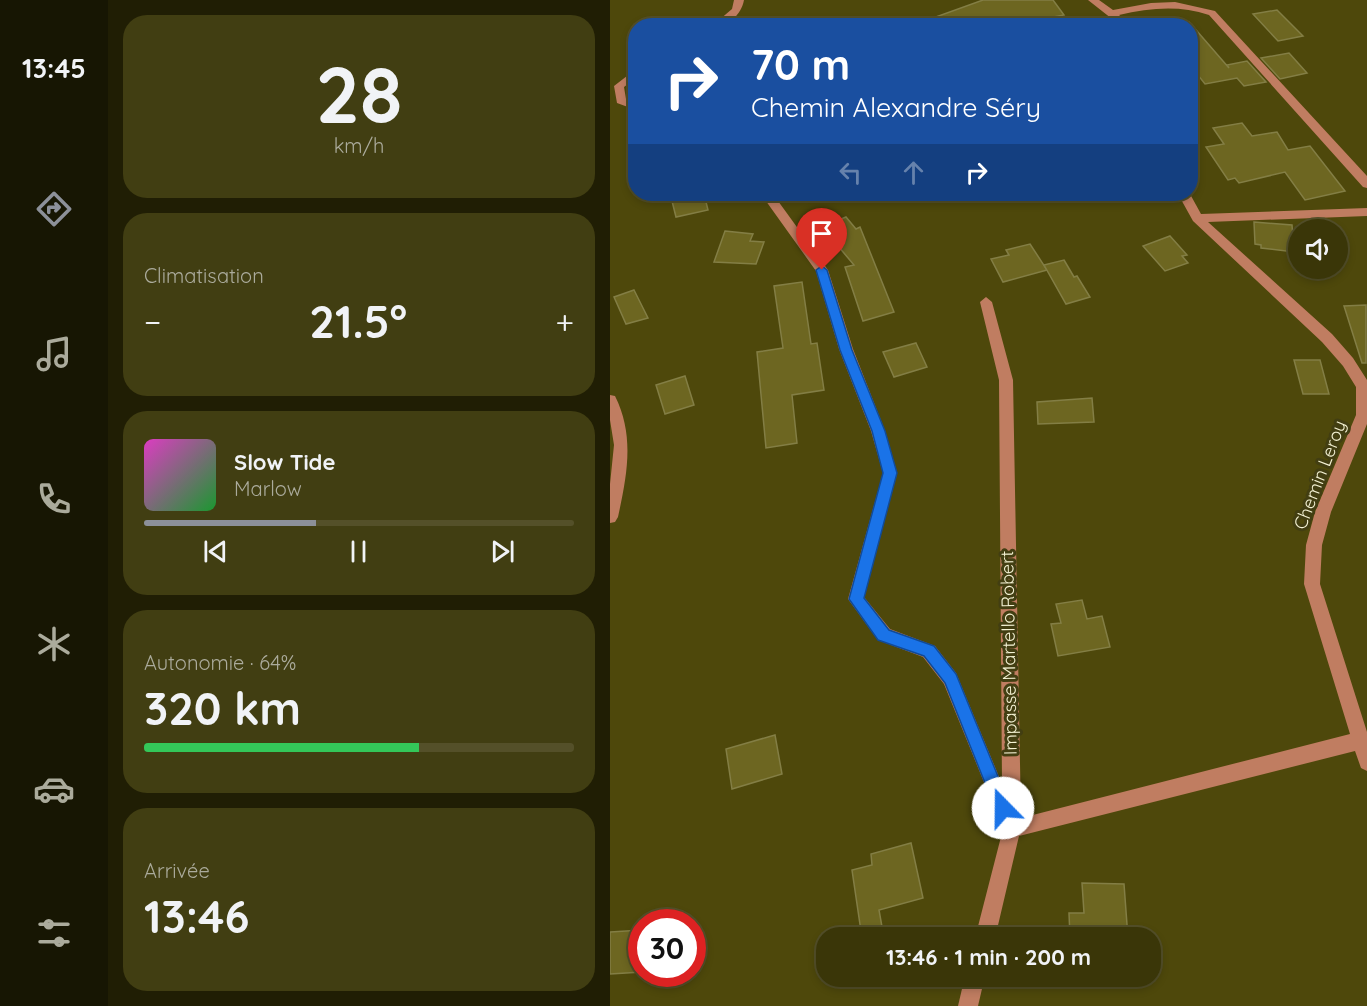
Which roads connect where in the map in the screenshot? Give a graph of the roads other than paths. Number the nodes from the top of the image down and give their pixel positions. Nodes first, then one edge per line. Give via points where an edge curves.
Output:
1 (739, 0) edge
2 (1093, 0) edge
3 (1114, 13) junction
4 (726, 18) edge
5 (1119, 18) edge
6 (628, 79) edge
7 (628, 104) edge
8 (1366, 184) edge
9 (772, 201) edge
10 (1188, 201) edge
11 (1366, 212) edge
12 (1197, 218) junction
13 (986, 302) dead end
14 (610, 400) edge
15 (614, 421) edge
16 (610, 517) edge
17 (1358, 741) junction
18 (1366, 762) edge
19 (1012, 829) junction
20 (988, 927) edge
21 (972, 987) edge
22 (968, 1006) edge

1 - 4 street via 737,10
2 - 3 street
3 - 5 street
3 - 8 street via 1169,2 1200,6 1212,13
6 - 7 street via 619,87 621,101
9 - 19 street via 822,270 890,473 856,599 884,635 929,651 950,679
10 - 12 street, Chemin Leroy
11 - 12 street
12 - 17 street, Chemin Leroy via 1327,338 1363,386 1363,415 1314,544 1312,584
13 - 19 street, Impasse Martello Robert via 1006,380
14 - 15 street
15 - 16 street via 623,455
17 - 18 street, Chemin Leroy
17 - 19 street
19 - 20 street, Impasse Martello Robert
21 - 22 street

